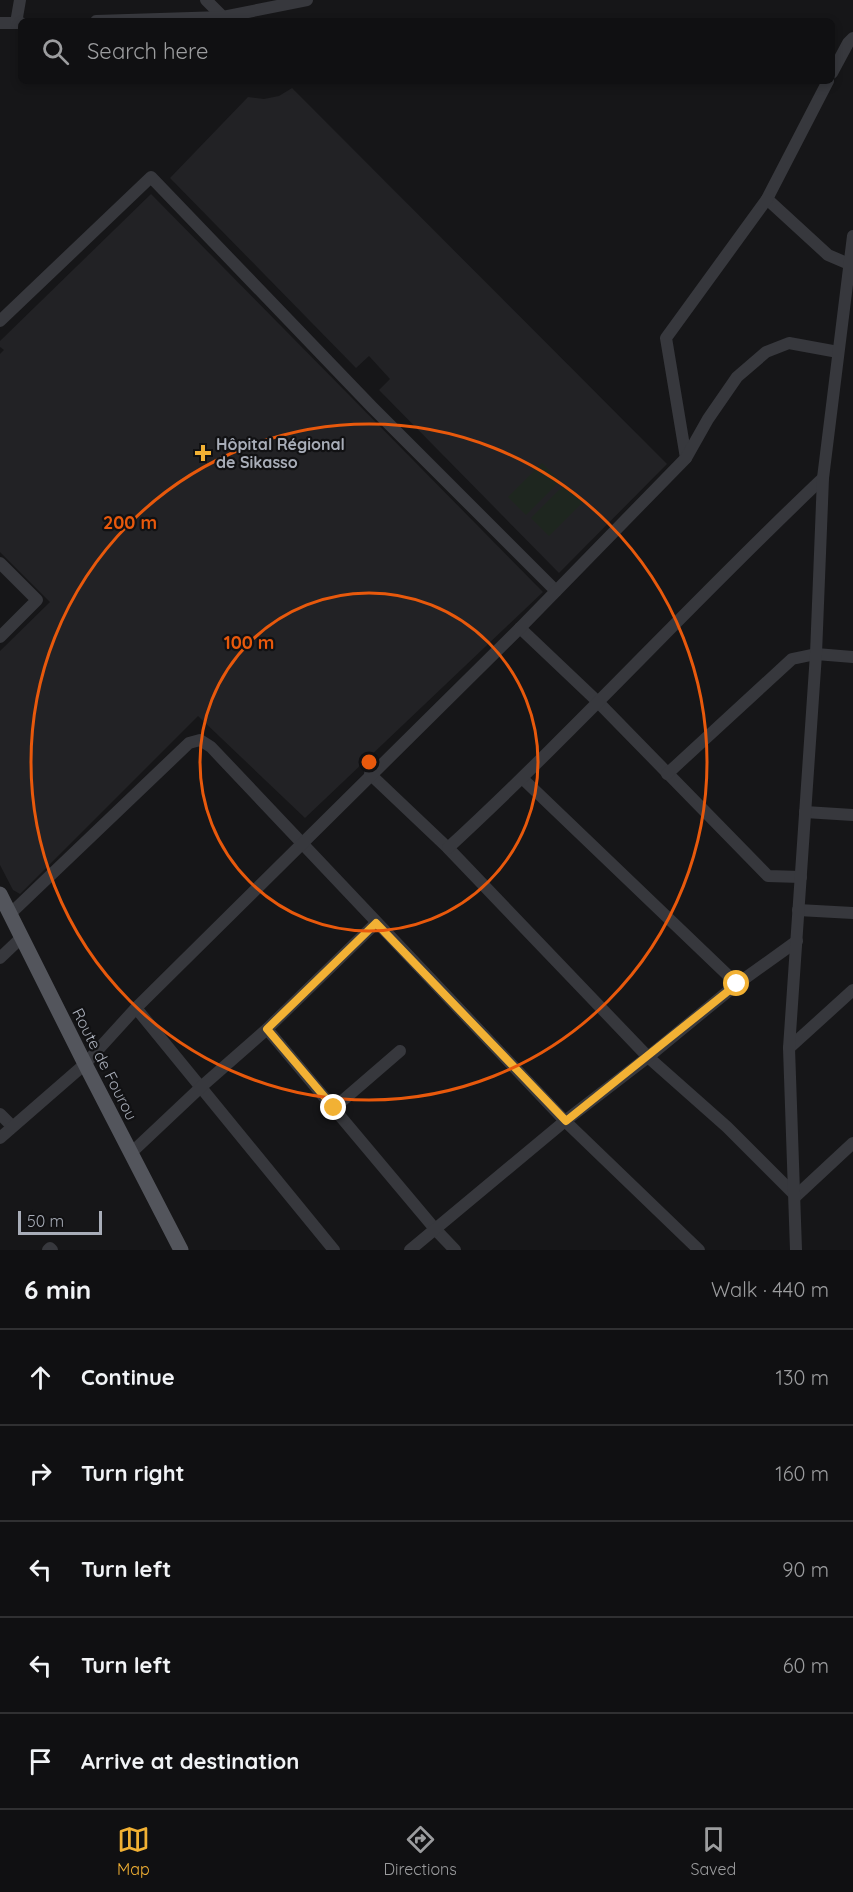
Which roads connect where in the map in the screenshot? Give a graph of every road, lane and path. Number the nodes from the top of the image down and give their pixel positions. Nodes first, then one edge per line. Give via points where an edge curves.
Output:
1 (20, 0) edge
2 (206, 0) edge
3 (307, 0) edge
4 (223, 17) junction
5 (19, 18) edge
6 (191, 18) edge
7 (0, 23) edge
8 (18, 23) edge
9 (853, 38) edge
10 (835, 67) edge
11 (826, 84) edge
12 (767, 199) junction
13 (853, 236) edge
14 (849, 264) junction
15 (0, 321) edge
16 (838, 352) junction
17 (686, 458) junction
18 (823, 478) junction
19 (0, 563) edge
20 (556, 591) junction
21 (520, 628) junction
22 (0, 637) edge
23 (816, 654) junction
24 (853, 657) edge
25 (598, 702) junction
26 (370, 774) junction
27 (667, 774) junction
28 (523, 779) junction
29 (805, 812) junction
30 (853, 815) edge
31 (301, 844) junction
32 (448, 848) junction
33 (801, 878) junction
34 (0, 894) edge
35 (798, 910) junction
36 (10, 914) junction
37 (853, 914) edge
38 (376, 923) junction
39 (21, 938) junction
40 (797, 941) junction
41 (0, 958) edge
42 (737, 984) junction
43 (853, 990) edge
44 (136, 1008) junction
45 (267, 1029) junction
46 (789, 1048) junction
47 (400, 1051) dead end
48 (648, 1057) junction
49 (85, 1064) junction
50 (201, 1087) junction
51 (334, 1108) junction
52 (0, 1114) edge
53 (566, 1121) junction
54 (12, 1126) junction
55 (0, 1138) edge
56 (853, 1143) edge
57 (131, 1153) junction
58 (796, 1196) junction
59 (435, 1229) junction
60 (48, 1250) edge
61 (52, 1250) edge
62 (181, 1250) edge
63 (334, 1250) edge
64 (410, 1250) edge
65 (455, 1250) edge
66 (699, 1250) edge
67 (796, 1250) edge

1 - 5 street
2 - 4 street
3 - 4 street
4 - 6 street
7 - 8 street
9 - 10 street
11 - 12 street
12 - 14 street via 828,255
12 - 17 street via 666,338
13 - 14 street
14 - 16 street
15 - 20 street via 150,177
16 - 17 street via 789,343 766,352 737,377
16 - 18 street
17 - 20 street
18 - 23 street
18 - 25 street
19 - 22 street via 37,600
20 - 21 street
21 - 25 street
21 - 26 street
23 - 24 street
23 - 27 street via 792,659
23 - 29 street
25 - 27 street
25 - 28 street
26 - 31 street
26 - 32 street
27 - 33 street via 768,876
28 - 32 street
28 - 42 street
29 - 30 street
29 - 33 street
31 - 36 street via 201,740 189,743
31 - 38 street
31 - 44 street
32 - 48 street
33 - 35 street
34 - 36 main road, Route de Fourou
35 - 37 street
35 - 40 street
36 - 39 main road, Route de Fourou
38 - 45 street
38 - 53 street
39 - 41 street
39 - 49 main road, Route de Fourou
40 - 42 street
40 - 46 street
42 - 48 street
43 - 46 street
44 - 49 street
44 - 50 street
45 - 50 street
45 - 51 street
46 - 58 street
47 - 51 street
48 - 53 street
48 - 58 street via 728,1127
49 - 54 street
49 - 57 main road, Route de Fourou
50 - 57 street
50 - 63 street
51 - 59 street
52 - 54 street
53 - 59 street
53 - 66 street
54 - 55 street
56 - 58 street
57 - 62 main road, Route de Fourou
58 - 67 street
59 - 64 street
59 - 65 street
60 - 61 street

